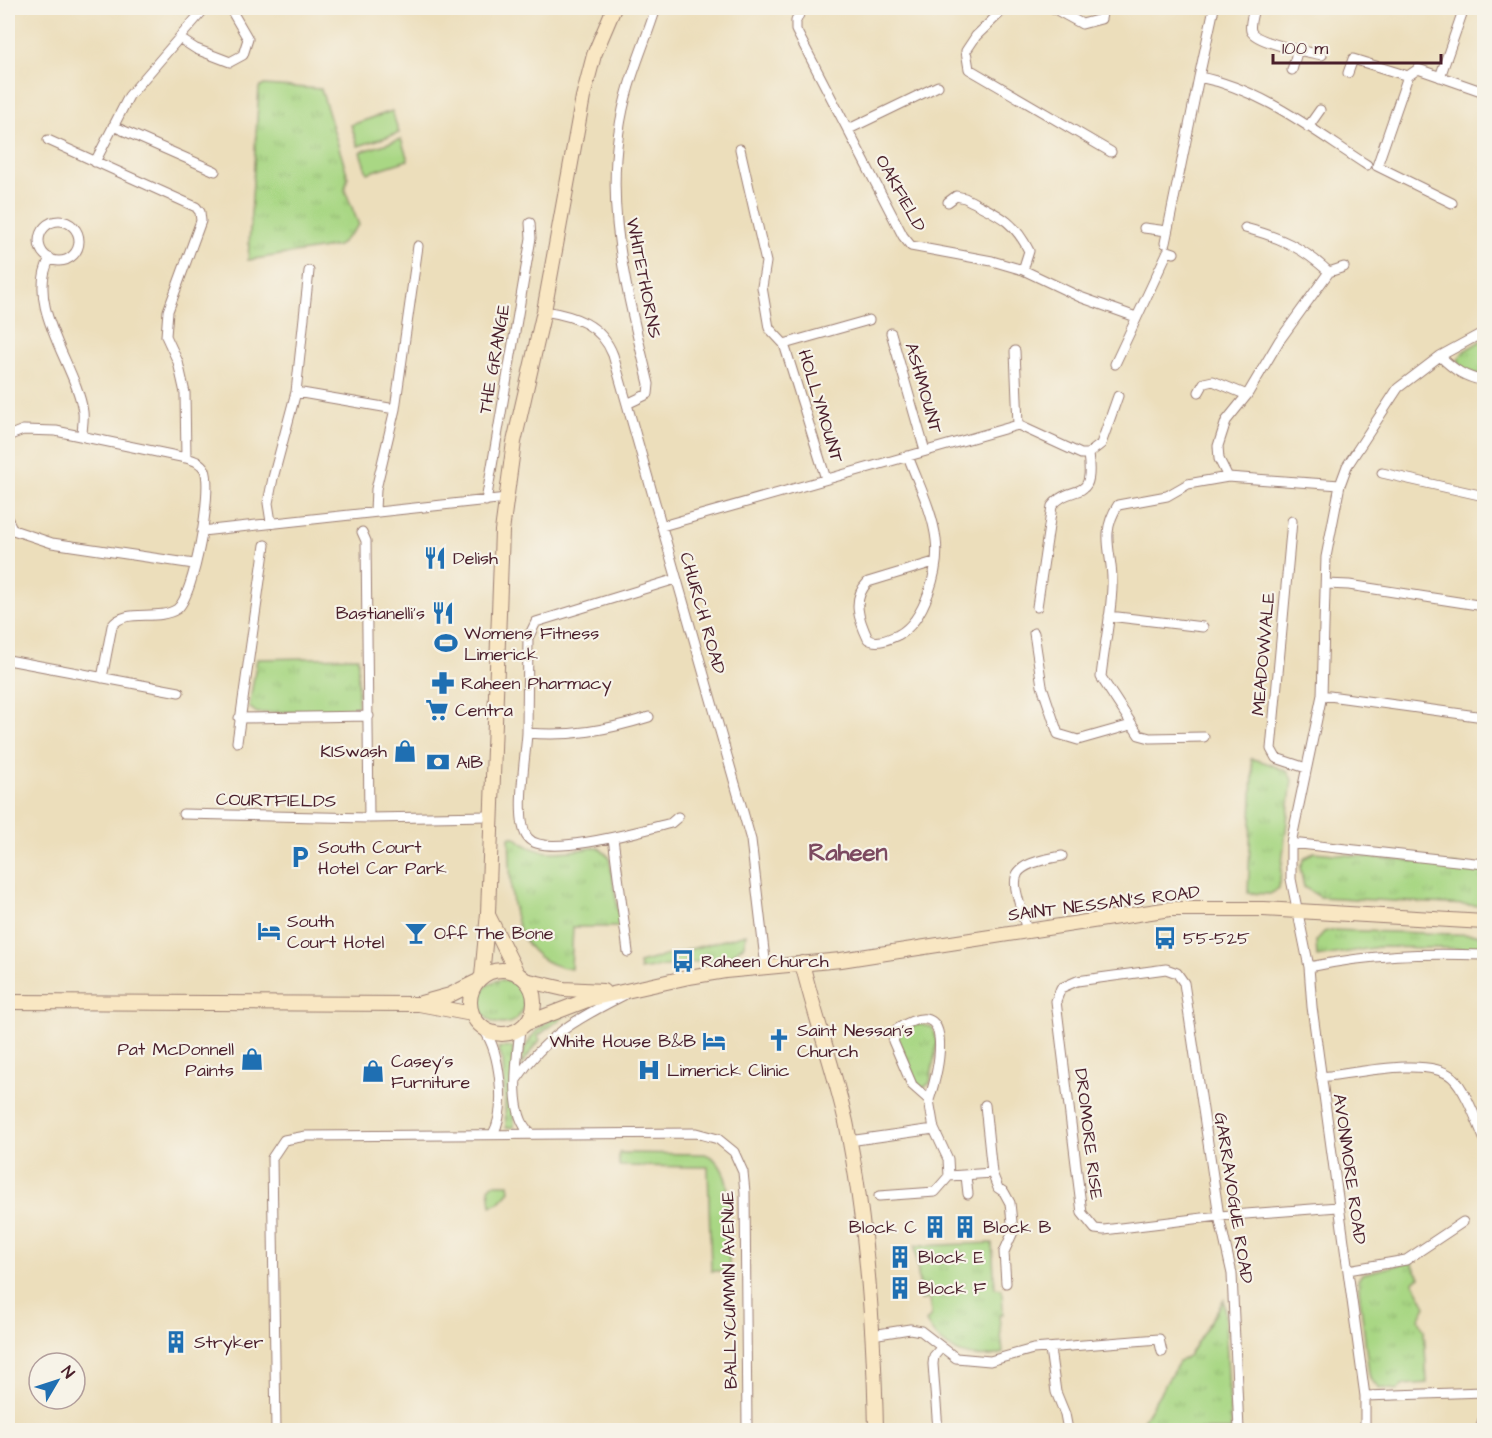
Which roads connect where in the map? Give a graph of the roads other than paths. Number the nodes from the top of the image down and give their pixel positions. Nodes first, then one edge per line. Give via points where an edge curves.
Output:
1 (205, 8) edge
2 (230, 8) edge
3 (614, 8) edge
4 (656, 8) edge
5 (802, 8) edge
6 (1005, 8) edge
7 (1053, 8) edge
8 (1103, 8) edge
9 (1214, 8) edge
10 (1254, 8) edge
11 (1464, 8) edge
12 (179, 38) junction
13 (1298, 49) junction
14 (1322, 55) dead end
15 (1292, 69) dead end
16 (1348, 72) dead end
17 (1408, 76) junction
18 (1440, 76) junction
19 (1199, 77) junction
20 (938, 86) dead end
21 (1485, 92) edge
22 (1320, 110) dead end
23 (113, 126) junction
24 (1308, 128) junction
25 (849, 129) junction
26 (48, 140) dead end
27 (740, 149) dead end
28 (1111, 152) dead end
29 (95, 162) junction
30 (1367, 165) dead end
31 (216, 171) dead end
32 (948, 202) dead end
33 (1452, 203) dead end
34 (530, 223) dead end
35 (1144, 228) dead end
36 (1245, 228) dead end
37 (1167, 231) junction
38 (1165, 243) dead end
39 (418, 246) dead end
40 (1174, 253) dead end
41 (50, 258) junction
42 (1344, 267) dead end
43 (1023, 270) junction
44 (309, 271) dead end
45 (1329, 272) junction
46 (544, 311) junction
47 (1136, 317) junction
48 (869, 320) dead end
49 (1485, 332) edge
50 (891, 333) dead end
51 (784, 344) junction
52 (1016, 351) dead end
53 (1440, 356) junction
54 (1115, 364) dead end
55 (1485, 381) edge
56 (296, 392) junction
57 (1199, 392) dead end
58 (1247, 395) junction
59 (1118, 396) dead end
60 (629, 403) junction
61 (395, 410) junction
62 (1018, 425) junction
63 (82, 435) junction
64 (8, 436) edge
65 (925, 452) junction
66 (1088, 454) junction
67 (909, 456) junction
68 (186, 458) junction
69 (1382, 473) dead end
70 (1228, 477) junction
71 (826, 479) junction
72 (1340, 485) junction
73 (1485, 496) edge
74 (507, 498) junction
75 (486, 501) junction
76 (375, 511) junction
77 (8, 520) edge
78 (1292, 520) dead end
79 (271, 522) junction
80 (662, 525) junction
81 (202, 531) junction
82 (362, 532) dead end
83 (265, 545) dead end
84 (934, 562) junction
85 (194, 564) junction
86 (676, 579) junction
87 (1326, 584) junction
88 (1485, 606) edge
89 (1036, 607) dead end
90 (1108, 616) junction
91 (1203, 627) dead end
92 (1034, 633) dead end
93 (8, 660) edge
94 (102, 678) junction
95 (179, 692) dead end
96 (1322, 695) junction
97 (369, 716) junction
98 (649, 717) dead end
99 (1485, 717) edge
100 (239, 718) junction
101 (1131, 725) junction
102 (527, 733) junction
103 (1204, 737) dead end
104 (237, 742) dead end
105 (1306, 768) junction
106 (183, 814) dead end
107 (491, 816) junction
108 (678, 817) dead end
109 (369, 818) junction
110 (612, 838) junction
111 (1291, 843) junction
112 (1062, 856) dead end
113 (1485, 864) edge
114 (1297, 912) junction
115 (488, 914) junction
116 (1485, 922) edge
117 (1026, 931) junction
118 (628, 952) dead end
119 (1485, 955) edge
120 (802, 963) junction
121 (1309, 967) junction
122 (766, 968) junction
123 (1177, 973) joint
124 (522, 978) junction
125 (479, 979) junction
126 (643, 986) junction
127 (614, 992) junction
128 (8, 1002) edge
129 (419, 1004) junction
130 (472, 1014) junction
131 (523, 1026) junction
132 (484, 1030) junction
133 (1321, 1077) junction
134 (516, 1080) junction
135 (928, 1100) junction
136 (985, 1105) dead end
137 (934, 1129) junction
138 (530, 1133) junction
139 (493, 1134) junction
140 (1485, 1138) edge
141 (849, 1141) junction
142 (992, 1173) junction
143 (950, 1176) junction
144 (966, 1176) junction
145 (968, 1194) dead end
146 (879, 1196) dead end
147 (1338, 1207) junction
148 (1219, 1216) junction
149 (1463, 1221) dead end
150 (1348, 1270) junction
151 (1006, 1283) dead end
152 (872, 1335) junction
153 (941, 1348) junction
154 (1050, 1349) junction
155 (1162, 1352) dead end
156 (1485, 1392) edge
157 (1365, 1396) junction
158 (1485, 1416) edge
159 (276, 1431) edge
160 (747, 1431) edge
161 (876, 1431) edge
162 (938, 1431) edge
163 (1068, 1431) edge
164 (1239, 1431) edge
165 (1365, 1431) edge
166 (1480, 1431) edge

1 - 12 street
2 - 12 street via 248,39 243,55 231,62
3 - 46 main road via 594,55 583,97
4 - 60 street, WHITETHORNS via 628,87 615,182 620,254 649,384 648,394
5 - 25 street, OAKFIELD via 796,30
6 - 28 street via 966,51 969,69
7 - 8 street via 1082,24 1101,20
9 - 19 street
10 - 13 street via 1252,34
11 - 18 street
12 - 23 street via 129,96
13 - 14 street
13 - 15 street
16 - 17 street via 1353,59
17 - 18 street via 1418,69
17 - 33 street via 1377,166
18 - 21 street
19 - 24 street via 1252,93
19 - 37 street
20 - 25 street
22 - 24 street
23 - 29 street
23 - 31 street
24 - 30 street
25 - 43 street, OAKFIELD via 911,246
26 - 29 street
27 - 51 street, HOLLYMOUNT via 766,262 762,287 769,328
29 - 68 street via 200,212 201,221 168,311 166,336 185,393
32 - 43 street via 956,196 965,198 1012,223 1029,251
34 - 75 street, THE GRANGE via 531,238
35 - 37 street
36 - 45 street via 1279,237
37 - 38 street
39 - 61 street
40 - 47 street via 1168,251
41 - 41 street via 40,249 39,235 48,224 67,223 76,231 77,250 68,258
41 - 63 street via 45,267 46,309 81,404
42 - 45 street
43 - 47 street, OAKFIELD via 1080,297
44 - 56 street
45 - 58 street via 1279,341
46 - 60 street, CHURCH ROAD via 575,318 601,332 609,342
46 - 74 main road via 514,442
47 - 54 street
48 - 51 street, HOLLYMOUNT
49 - 53 street
50 - 65 street, ASHMOUNT
51 - 71 street, HOLLYMOUNT
52 - 62 street
53 - 55 street via 1469,378
53 - 72 street via 1398,388 1347,466
56 - 61 street
56 - 79 street via 268,503
57 - 58 street via 1204,383 1213,381
58 - 70 street via 1220,435 1219,459
59 - 66 street via 1101,444
60 - 80 street, CHURCH ROAD
61 - 76 street via 376,489
62 - 65 street, ASHMOUNT
62 - 66 street
63 - 64 street via 40,429
63 - 68 street
65 - 67 street, ASHMOUNT
66 - 89 street via 1087,485 1082,491 1059,498 1052,506
67 - 71 street, ASHMOUNT
67 - 84 street via 936,541
68 - 81 street via 204,469
69 - 73 street
70 - 72 street
70 - 90 street via 1188,484 1167,496 1118,505 1106,537 1112,568
71 - 80 street, ASHMOUNT
72 - 87 street via 1326,556
74 - 75 street
74 - 107 main road via 502,531
75 - 76 street
76 - 79 street
77 - 85 street via 13,530 52,543
78 - 105 street, MEADOWVALE via 1271,749 1276,758
79 - 81 street
80 - 86 street, CHURCH ROAD
81 - 85 street
82 - 97 street via 366,541
83 - 100 street
84 - 84 street via 926,600 915,620 900,634 879,642 868,639 857,603 862,587 867,582
85 - 94 street via 189,589 176,609 116,621
86 - 102 street via 536,622 528,638
86 - 122 street, CHURCH ROAD via 751,840
87 - 88 street
87 - 96 street
90 - 91 street
90 - 101 street via 1101,677
92 - 101 street via 1042,686 1058,734 1078,741
93 - 94 street
94 - 95 street
96 - 99 street
96 - 105 street
97 - 100 street
97 - 109 street
98 - 102 street via 600,732 561,736
100 - 104 street
101 - 103 street via 1139,735 1150,738
102 - 110 street via 522,820 527,837 562,845
105 - 111 street
106 - 109 street, COURTFIELDS
107 - 109 street, COURTFIELDS
107 - 115 main road
108 - 110 street via 671,823
110 - 118 street
111 - 113 street
111 - 114 street via 1291,879
112 - 117 street via 1032,862 1016,873
114 - 116 main road, SAINT NESSAN'S ROAD
114 - 117 main road, SAINT NESSAN'S ROAD via 1170,909
114 - 121 street, AVONMORE ROAD
115 - 124 main road
115 - 125 main road
117 - 120 main road, SAINT NESSAN'S ROAD
119 - 121 street via 1412,952
120 - 122 main road, SAINT NESSAN'S ROAD
120 - 141 main road
121 - 133 street, AVONMORE ROAD
122 - 126 main road, SAINT NESSAN'S ROAD
123 - 148 street, GARRAVOGUE ROAD via 1184,983
123 - 148 street, DROMORE RISE via 1166,969 1077,981 1068,983 1057,994 1082,1213 1095,1229 1104,1230
124 - 125 main road via 500,970
124 - 127 main road via 564,988
124 - 131 main road via 534,1005
125 - 129 main road via 450,995
125 - 130 main road via 470,995
126 - 127 main road, SAINT NESSAN'S ROAD
126 - 134 street via 587,1013 548,1041
127 - 131 main road via 565,1006
128 - 129 main road
129 - 130 main road
130 - 132 main road
131 - 132 main road via 500,1035
131 - 134 street
132 - 139 street via 495,1051 500,1101
133 - 140 street via 1419,1066 1439,1070 1453,1077
133 - 147 street, AVONMORE ROAD
134 - 138 street via 519,1120
135 - 135 street via 941,1042 932,1021 921,1019 900,1027 893,1036 912,1085
135 - 137 street
136 - 142 street
137 - 141 street
137 - 143 street via 951,1167
138 - 139 street
138 - 160 street, BALLYCUMMIN AVENUE via 696,1133 718,1139 734,1152 743,1172 745,1192
139 - 159 street via 306,1136 284,1140 272,1158
141 - 152 main road via 867,1263
142 - 144 street
142 - 151 street via 1010,1203 1013,1232 1004,1252
143 - 144 street
143 - 146 street via 935,1192
144 - 145 street
147 - 148 street, DROMORE RISE
147 - 150 street, AVONMORE ROAD
148 - 164 street, GARRAVOGUE ROAD via 1232,1274
149 - 150 street via 1406,1260
150 - 157 street, AVONMORE ROAD
152 - 153 street via 921,1330
152 - 161 main road
153 - 154 street via 956,1358 990,1361 1033,1349
153 - 162 street via 933,1364
154 - 155 street via 1159,1339
154 - 163 street via 1056,1392
156 - 157 street
157 - 165 street, AVONMORE ROAD
158 - 166 street

